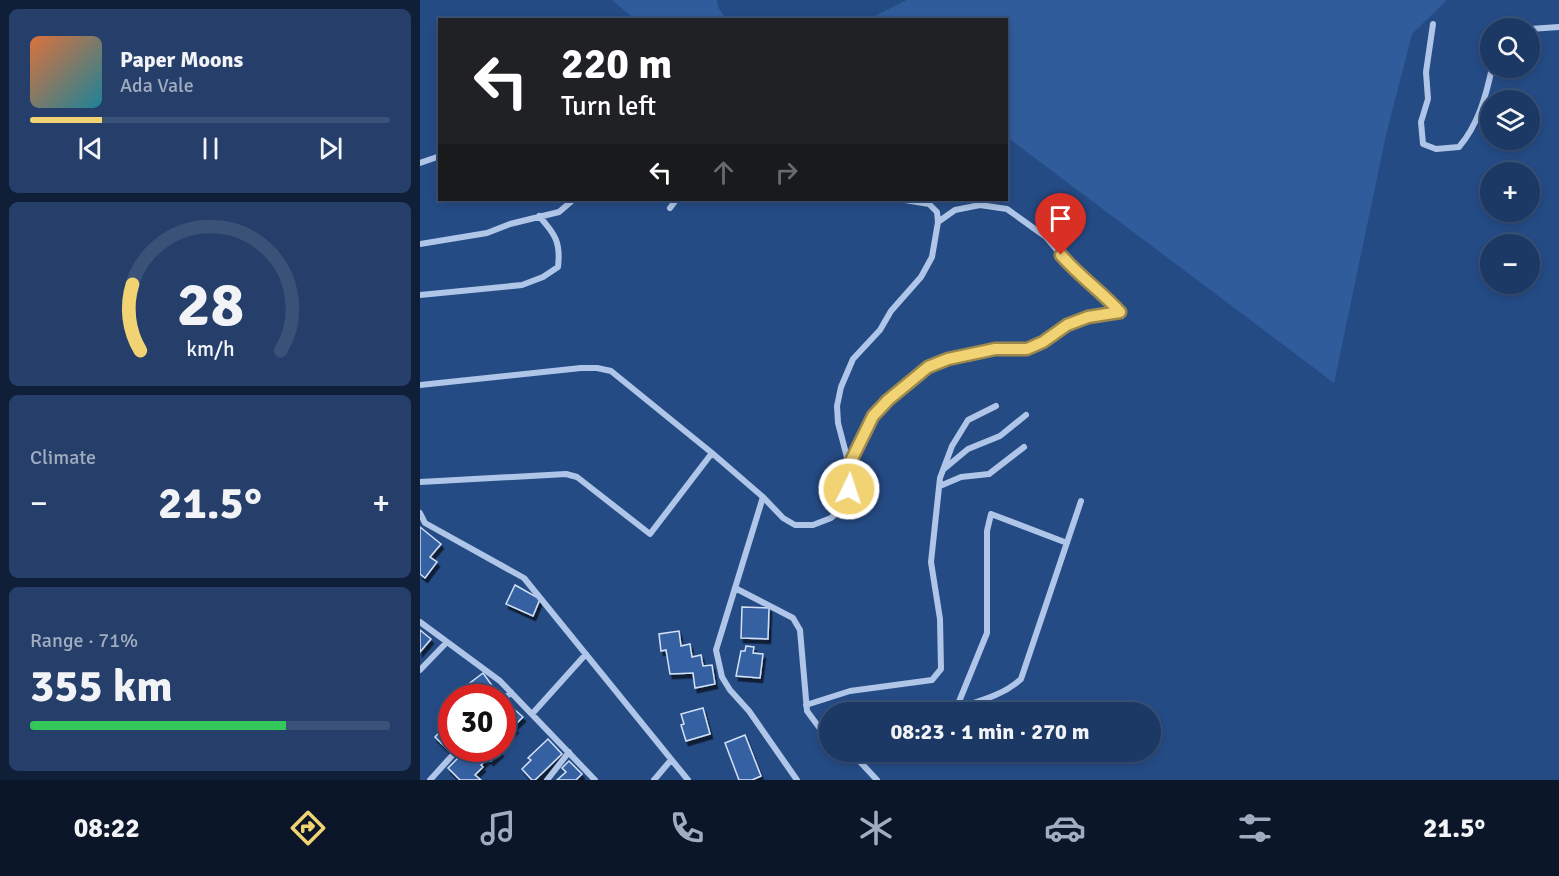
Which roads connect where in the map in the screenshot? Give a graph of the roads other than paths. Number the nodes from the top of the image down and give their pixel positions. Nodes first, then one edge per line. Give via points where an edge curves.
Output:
1 (1433, 24) dead end
2 (1559, 27) edge
3 (1540, 28) edge
4 (1490, 78) edge
5 (438, 157) edge
6 (420, 163) edge
7 (572, 201) edge
8 (675, 201) edge
9 (911, 201) edge
10 (670, 208) dead end
11 (540, 216) junction
12 (938, 222) junction
13 (420, 244) edge
14 (420, 295) edge
15 (420, 385) edge
16 (996, 406) dead end
17 (1026, 415) dead end
18 (1024, 447) dead end
19 (712, 453) junction
20 (849, 465) junction
21 (943, 470) junction
22 (420, 482) edge
23 (940, 486) junction
24 (763, 497) junction
25 (1081, 501) dead end
26 (420, 513) edge
27 (1067, 543) junction
28 (735, 588) junction
29 (420, 622) edge
30 (447, 642) junction
31 (586, 654) junction
32 (420, 670) edge
33 (503, 684) edge
34 (516, 697) edge
35 (959, 702) edge
36 (976, 702) edge
37 (806, 705) junction
38 (532, 714) junction
39 (819, 727) edge
40 (569, 753) junction
41 (671, 760) junction
42 (446, 762) edge
43 (861, 762) edge
44 (430, 780) edge
45 (547, 780) edge
46 (596, 780) edge
47 (654, 780) edge
48 (688, 780) edge
49 (797, 780) edge
50 (877, 780) edge

1 - 4 street via 1426,72 1428,99 1421,122 1423,144 1436,149 1459,147 1470,134
2 - 3 street
5 - 6 street
7 - 11 street via 559,212
8 - 10 street
9 - 12 street via 930,204 937,212
11 - 13 street via 487,233
11 - 14 street via 560,249 558,267 543,277 522,285
12 - 20 street via 932,257 921,277 853,359 840,387 838,423
12 - 20 street via 955,210 980,205 1007,209 1046,237 1076,273 1120,312 1067,325 1027,349 995,349 928,367 873,416
15 - 19 street via 597,368 611,371
16 - 21 street via 968,420
17 - 21 street via 1000,436 968,449
18 - 23 street via 989,474 961,477
19 - 22 street via 650,534 577,477 566,474
19 - 24 street
20 - 24 street via 847,504 831,518 813,525 795,525
21 - 23 street
23 - 37 street via 932,562 940,619 941,669 932,680 850,691
24 - 28 street
25 - 27 street
26 - 31 street via 425,523 524,578
27 - 35 street via 991,514 987,531 987,633
27 - 36 street via 1022,679 999,694
28 - 37 street via 793,618 800,630
28 - 49 street via 716,650 722,677
29 - 30 street
30 - 32 street
30 - 33 street
31 - 38 street
31 - 41 street
34 - 38 street
37 - 39 street
38 - 40 street
40 - 45 street
40 - 46 street
41 - 47 street
41 - 48 street
42 - 44 street
43 - 50 street

